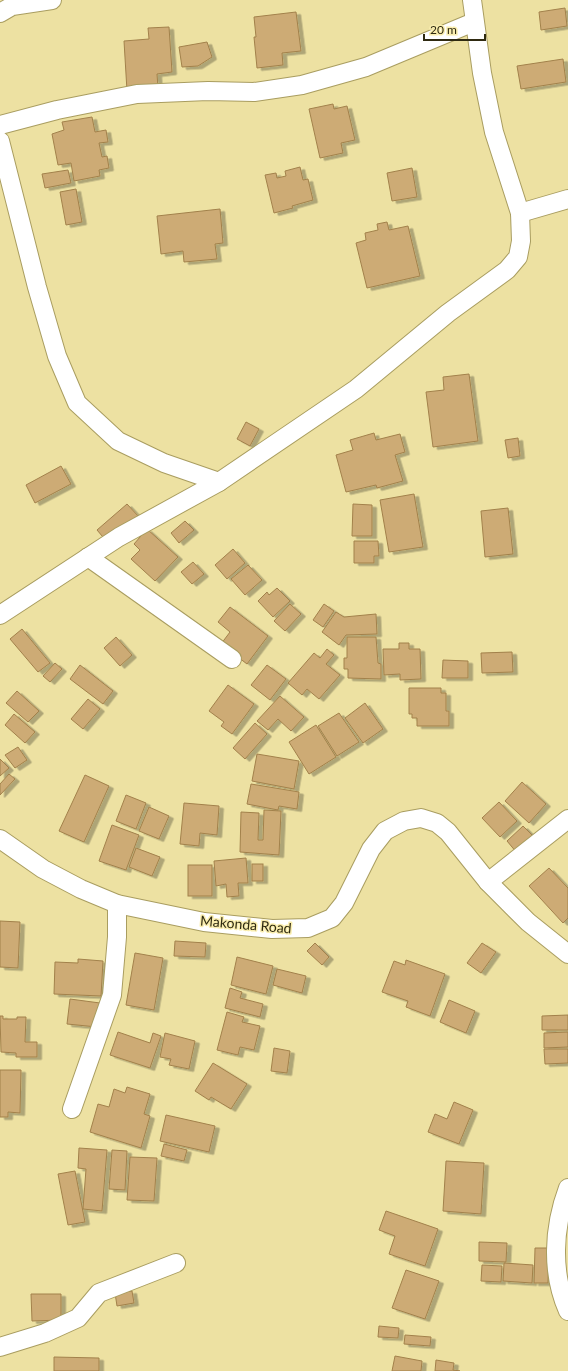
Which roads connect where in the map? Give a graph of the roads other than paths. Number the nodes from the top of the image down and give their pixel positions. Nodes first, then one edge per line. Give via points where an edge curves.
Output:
1 (52, 0) edge
2 (472, 0) edge
3 (0, 13) edge
4 (474, 22) junction
5 (0, 125) edge
6 (0, 140) edge
7 (568, 199) edge
8 (520, 213) junction
9 (219, 482) junction
10 (88, 557) junction
11 (0, 615) edge
12 (232, 659) dead end
13 (568, 819) edge
14 (0, 839) edge
15 (488, 882) junction
16 (117, 904) junction
17 (568, 954) edge
18 (72, 1109) dead end
19 (568, 1188) edge
20 (176, 1263) dead end
21 (568, 1311) edge
22 (0, 1347) edge

1 - 3 street via 12,6
2 - 4 street
4 - 5 street via 366,67 302,85 254,92 137,94 57,110
4 - 8 street via 494,132
6 - 9 street via 46,320 57,356 77,403 118,441 164,463
7 - 8 street
8 - 9 street via 521,241 518,257 507,270 448,313 356,389
9 - 10 street
10 - 11 street
10 - 12 street
13 - 15 street
14 - 16 street, Makonda Road via 43,869
15 - 16 street, Makonda Road via 448,832 437,823 421,818 404,821 385,832 371,850 332,918 308,928 272,929 204,922
15 - 17 street, Makonda Road via 528,922
16 - 18 street via 112,995
19 - 21 street via 558,1223 555,1256 560,1293
20 - 22 street via 99,1293 78,1318 45,1333

